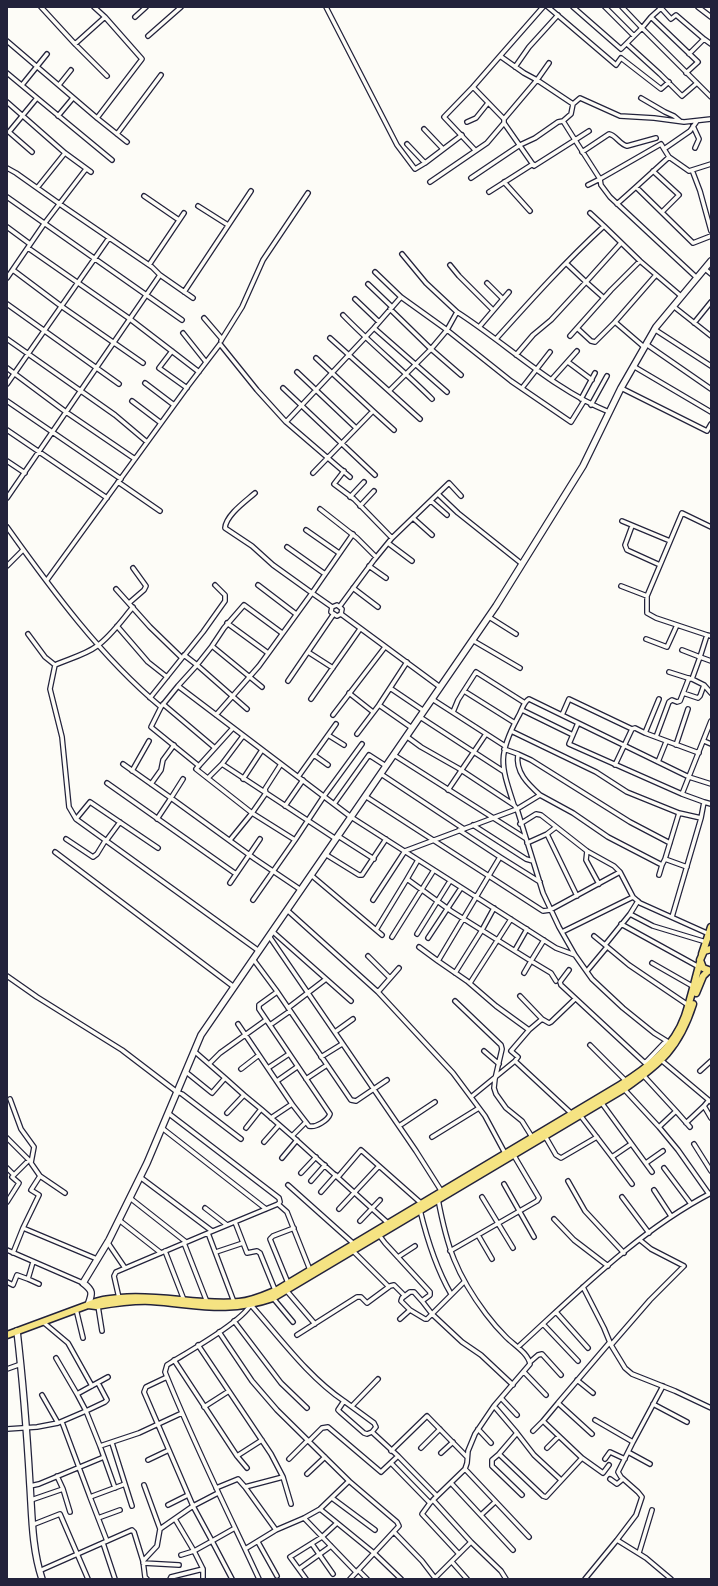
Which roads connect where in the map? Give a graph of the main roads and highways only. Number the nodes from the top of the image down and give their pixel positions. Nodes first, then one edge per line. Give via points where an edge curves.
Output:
1 (711, 927) edge
2 (711, 949) edge
3 (700, 962) junction
4 (710, 971) edge
5 (670, 1043) junction
6 (648, 1066) junction
7 (623, 1085) junction
8 (576, 1115) junction
9 (509, 1155) junction
10 (421, 1207) junction
11 (390, 1225) junction
12 (251, 1302) junction
13 (88, 1305) junction
14 (7, 1335) edge

1 - 3 main road
2 - 3 main road via 704,952
3 - 4 main road via 703,968
3 - 5 main road via 688,1005 679,1029
4 - 5 main road via 700,982 683,1031
5 - 6 main road
5 - 6 main road via 661,1060
6 - 7 main road
6 - 7 main road via 643,1075
7 - 8 main road
7 - 8 main road via 601,1102
8 - 9 main road via 545,1136
8 - 9 main road via 532,1137
9 - 10 main road
9 - 10 main road via 442,1192
10 - 11 main road
11 - 12 main road
11 - 12 main road via 379,1235 272,1298
12 - 13 main road via 207,1302 151,1296 95,1301
12 - 13 main road via 240,1307 210,1308 150,1301
13 - 14 main road

